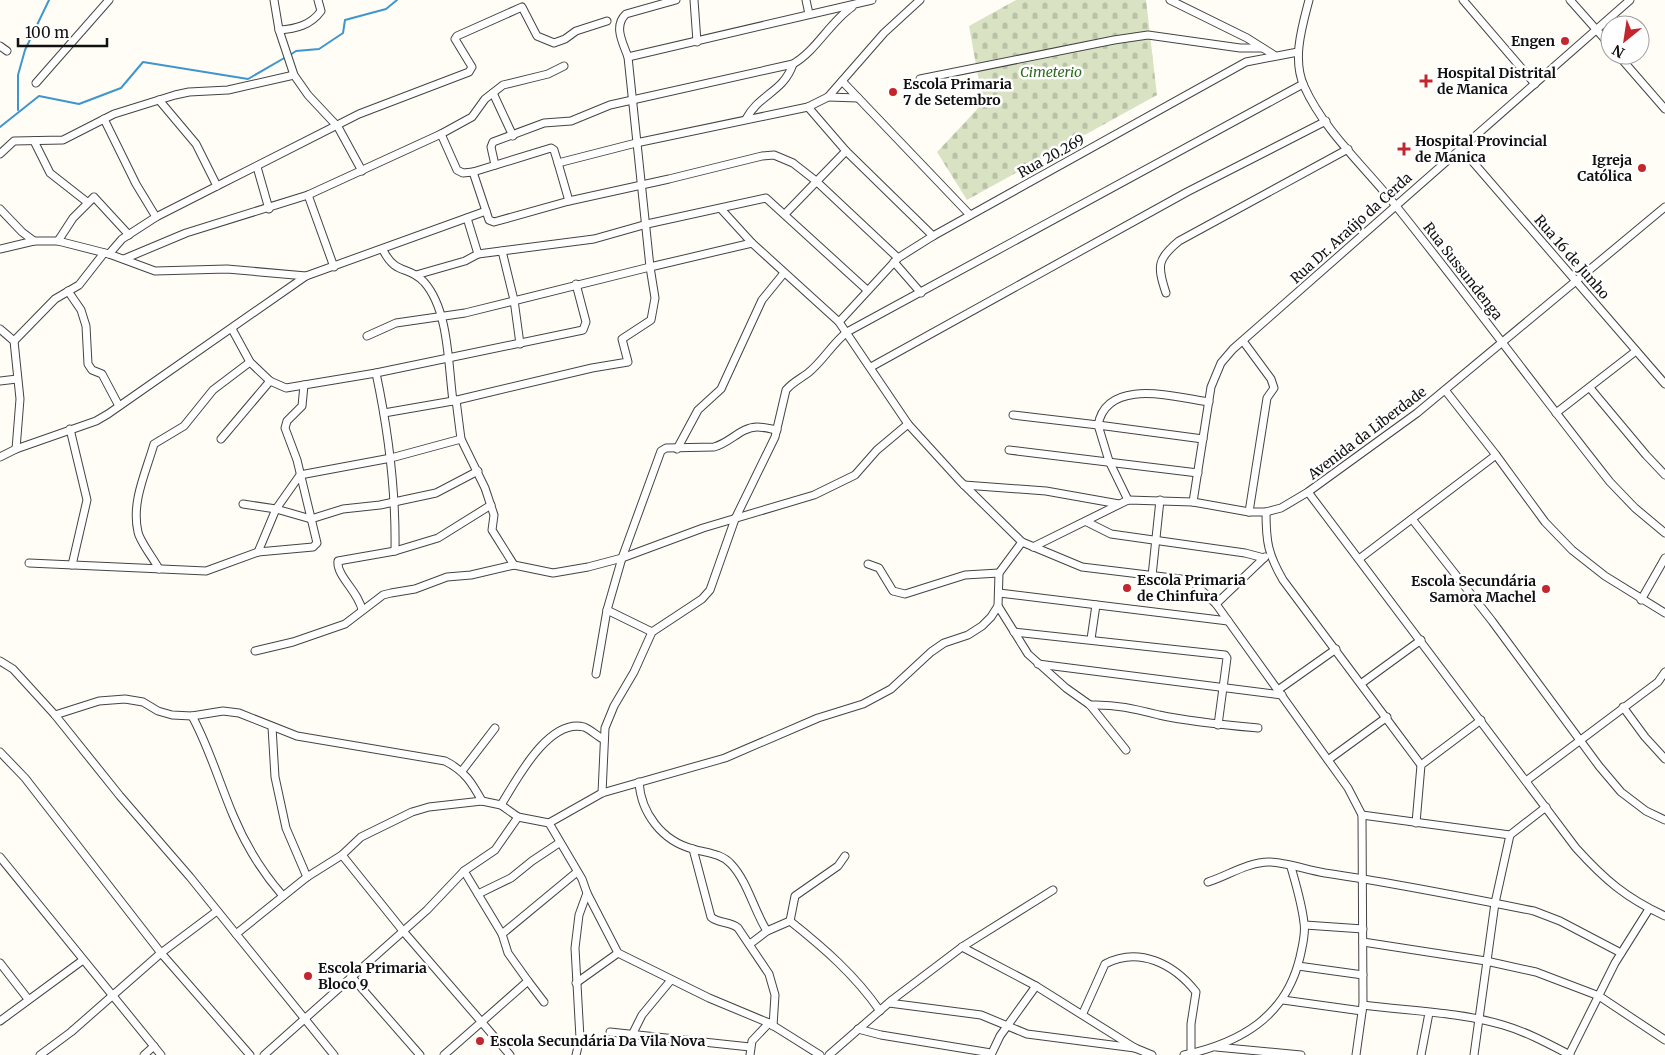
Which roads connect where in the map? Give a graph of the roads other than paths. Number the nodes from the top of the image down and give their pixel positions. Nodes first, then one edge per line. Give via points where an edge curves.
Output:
1 (109, 0) edge
2 (274, 0) edge
3 (318, 0) edge
4 (676, 0) edge
5 (694, 0) edge
6 (806, 0) edge
7 (872, 0) edge
8 (920, 0) edge
9 (1171, 0) edge
10 (1309, 0) edge
11 (1463, 0) edge
12 (1570, 0) edge
13 (1630, 0) edge
14 (852, 6) junction
15 (809, 14) junction
16 (607, 21) dead end
17 (279, 30) junction
18 (1596, 30) junction
19 (1600, 34) edge
20 (697, 42) junction
21 (0, 46) edge
22 (1262, 48) junction
23 (7, 51) dead end
24 (1298, 52) junction
25 (1274, 55) junction
26 (628, 58) junction
27 (794, 64) junction
28 (1627, 65) edge
29 (564, 66) dead end
30 (294, 75) junction
31 (920, 79) dead end
32 (842, 81) junction
33 (36, 83) dead end
34 (1303, 84) junction
35 (1534, 84) junction
36 (493, 93) junction
37 (828, 97) junction
38 (858, 98) junction
39 (159, 100) junction
40 (633, 100) junction
41 (808, 106) junction
42 (1665, 109) edge
43 (104, 119) junction
44 (746, 119) junction
45 (1326, 122) junction
46 (338, 126) junction
47 (440, 134) junction
48 (513, 136) junction
49 (34, 141) junction
50 (636, 143) junction
51 (1460, 147) junction
52 (1348, 149) junction
53 (846, 151) junction
54 (0, 154) edge
55 (558, 163) junction
56 (495, 165) junction
57 (257, 168) junction
58 (362, 171) junction
59 (473, 172) junction
60 (816, 181) junction
61 (643, 184) junction
62 (217, 186) junction
63 (308, 195) junction
64 (569, 201) junction
65 (87, 202) junction
66 (1396, 205) junction
67 (1665, 207) edge
68 (0, 209) edge
69 (269, 209) junction
70 (721, 209) junction
71 (486, 211) junction
72 (785, 214) junction
73 (970, 215) junction
74 (156, 217) junction
75 (467, 218) junction
76 (647, 224) junction
77 (129, 235) junction
78 (933, 236) junction
79 (34, 241) junction
80 (58, 241) junction
81 (752, 243) junction
82 (0, 249) edge
83 (383, 250) junction
84 (502, 251) junction
85 (106, 253) junction
86 (478, 254) junction
87 (124, 259) junction
88 (896, 260) junction
89 (334, 267) junction
90 (650, 267) junction
91 (784, 273) junction
92 (416, 275) junction
93 (306, 276) junction
94 (1577, 281) junction
95 (576, 284) junction
96 (867, 290) junction
97 (68, 291) junction
98 (921, 293) junction
99 (1166, 293) dead end
100 (514, 300) junction
101 (442, 317) junction
102 (839, 322) junction
103 (0, 329) edge
104 (232, 329) junction
105 (847, 332) junction
106 (366, 336) dead end
107 (14, 341) junction
108 (1243, 341) junction
109 (1503, 343) junction
110 (520, 344) junction
111 (1636, 351) junction
112 (447, 358) junction
113 (250, 362) junction
114 (871, 368) junction
115 (376, 372) junction
116 (17, 379) junction
117 (0, 381) edge
118 (270, 381) junction
119 (1665, 384) edge
120 (304, 385) junction
121 (1590, 388) junction
122 (1445, 390) junction
123 (455, 400) junction
124 (1209, 402) junction
125 (119, 406) junction
126 (384, 413) junction
127 (1556, 413) junction
128 (1013, 415) dead end
129 (908, 424) junction
130 (1098, 425) junction
131 (70, 429) junction
132 (777, 430) junction
133 (221, 439) dead end
134 (461, 439) junction
135 (1203, 439) junction
136 (16, 449) junction
137 (677, 449) junction
138 (1009, 450) dead end
139 (1496, 455) junction
140 (0, 457) edge
141 (391, 458) junction
142 (1109, 461) junction
143 (478, 471) junction
144 (1198, 474) junction
145 (300, 475) junction
146 (1665, 475) edge
147 (964, 485) junction
148 (1308, 492) junction
149 (1128, 500) junction
150 (1160, 500) junction
151 (396, 502) junction
152 (1193, 502) junction
153 (243, 504) dead end
154 (1118, 504) junction
155 (491, 505) junction
156 (276, 508) junction
157 (1249, 512) junction
158 (1266, 512) junction
159 (311, 518) junction
160 (735, 519) junction
161 (1412, 519) junction
162 (1087, 522) junction
163 (1665, 533) edge
164 (1156, 540) junction
165 (1022, 542) junction
166 (1033, 547) junction
167 (394, 551) junction
168 (258, 552) junction
169 (1266, 555) junction
170 (622, 558) junction
171 (1665, 558) edge
172 (1359, 559) junction
173 (29, 564) dead end
174 (868, 564) dead end
175 (72, 565) junction
176 (514, 565) junction
177 (159, 570) junction
178 (999, 573) junction
179 (1152, 576) junction
180 (999, 593) junction
181 (1641, 600) junction
182 (1216, 604) junction
183 (1096, 605) junction
184 (998, 606) junction
185 (362, 610) junction
186 (607, 610) junction
187 (1665, 613) edge
188 (1228, 621) junction
189 (652, 632) junction
190 (1014, 632) junction
191 (1091, 639) junction
192 (1421, 640) junction
193 (1336, 649) junction
194 (255, 651) dead end
195 (0, 661) edge
196 (1038, 664) junction
197 (596, 674) dead end
198 (1664, 677) edge
199 (1362, 684) junction
200 (1224, 688) junction
201 (1280, 692) junction
202 (1090, 705) junction
203 (1623, 707) junction
204 (55, 715) junction
205 (192, 716) junction
206 (1388, 717) junction
207 (1481, 720) junction
208 (1218, 725) junction
209 (272, 727) junction
210 (495, 728) dead end
211 (1258, 728) dead end
212 (603, 740) junction
213 (1579, 742) junction
214 (1126, 750) dead end
215 (0, 752) edge
216 (1665, 759) edge
217 (1328, 760) junction
218 (1421, 765) junction
219 (462, 771) junction
220 (1526, 781) junction
221 (639, 782) junction
222 (602, 793) junction
223 (482, 801) junction
224 (501, 806) junction
225 (1546, 807) junction
226 (1362, 815) junction
227 (518, 817) junction
228 (1665, 820) edge
229 (549, 823) junction
230 (1416, 823) junction
231 (1510, 835) junction
232 (559, 843) junction
233 (693, 849) junction
234 (342, 855) junction
235 (845, 856) dead end
236 (0, 857) edge
237 (1291, 867) junction
238 (464, 871) junction
239 (576, 872) junction
240 (307, 877) junction
241 (1362, 878) junction
242 (1208, 882) dead end
243 (1053, 890) dead end
244 (587, 893) junction
245 (478, 894) junction
246 (283, 896) junction
247 (1495, 903) junction
248 (1649, 909) junction
249 (217, 911) junction
250 (1665, 916) edge
251 (790, 921) junction
252 (1305, 925) junction
253 (1363, 929) junction
254 (403, 931) junction
255 (767, 931) junction
256 (236, 934) junction
257 (502, 934) junction
258 (1363, 942) junction
259 (750, 944) junction
260 (962, 947) junction
261 (162, 953) junction
262 (618, 953) junction
263 (1622, 953) junction
264 (82, 960) junction
265 (1486, 961) junction
266 (0, 963) edge
267 (1298, 966) junction
268 (351, 976) junction
269 (1363, 976) junction
270 (671, 980) junction
271 (528, 981) junction
272 (576, 984) junction
273 (1036, 986) junction
274 (114, 996) junction
275 (1598, 996) junction
276 (28, 1000) junction
277 (1283, 1000) junction
278 (544, 1002) dead end
279 (889, 1003) junction
280 (1362, 1008) junction
281 (880, 1011) junction
282 (1083, 1013) junction
283 (1429, 1013) junction
284 (306, 1020) junction
285 (1478, 1020) junction
286 (0, 1021) edge
287 (482, 1022) junction
288 (771, 1024) junction
289 (1007, 1026) junction
290 (858, 1029) junction
291 (1665, 1029) edge
292 (610, 1032) dead end
293 (633, 1033) junction
294 (1662, 1038) edge
295 (154, 1046) junction
296 (750, 1047) junction
297 (1216, 1047) junction
298 (1135, 1048) junction
299 (991, 1054) edge
300 (1187, 1054) edge
301 (40, 1055) edge
302 (144, 1055) edge
303 (161, 1055) edge
304 (250, 1055) edge
305 (264, 1055) edge
306 (334, 1055) edge
307 (420, 1055) edge
308 (444, 1055) edge
309 (510, 1055) edge
310 (576, 1055) edge
311 (750, 1055) edge
312 (820, 1055) edge
313 (829, 1055) edge
314 (1152, 1055) edge
315 (1301, 1055) edge
316 (1356, 1055) edge
317 (1421, 1055) edge
318 (1474, 1055) edge
319 (1569, 1055) edge

1 - 33 street
2 - 17 street
3 - 17 street via 321,10 308,23
4 - 26 street via 626,14 621,19 618,27
5 - 20 street
6 - 15 street
7 - 14 street
8 - 32 street via 884,33
9 - 22 street
10 - 24 street, Rua Sussundenga
11 - 35 street
12 - 18 street
13 - 18 street, Rua Dr. Araújo da Cerda
14 - 15 street
14 - 27 street
15 - 20 street
16 - 46 street via 576,30 554,43 537,36 524,9 519,7 457,36 456,43 472,67 469,72 382,104
17 - 30 street
18 - 19 street
18 - 35 street, Rua Dr. Araújo da Cerda
20 - 26 street
21 - 23 street
22 - 25 street
22 - 31 street via 1148,35
24 - 25 street, Rua 20.269
24 - 34 street, Rua Sussundenga
25 - 73 street, Rua 20.269 via 1246,62
26 - 40 street
27 - 40 street
27 - 44 street via 783,84 758,101
28 - 42 street
29 - 36 street via 548,74 507,83
30 - 39 street via 228,90 189,92
30 - 46 street
32 - 37 street
32 - 38 street
34 - 45 street, Rua Sussundenga
34 - 98 street
35 - 51 street, Rua Dr. Araújo da Cerda
36 - 47 street via 480,104 472,117
36 - 48 street
37 - 38 street
37 - 41 street
38 - 73 street
39 - 43 street
39 - 62 street via 196,144
40 - 48 street via 610,104 566,123 544,123
40 - 50 street
41 - 44 street
41 - 53 street
43 - 49 street via 68,138
43 - 74 street
44 - 50 street
45 - 52 street, Rua Sussundenga
45 - 114 street via 1188,192
46 - 57 street
46 - 58 street
47 - 58 street
47 - 59 street via 457,170
48 - 56 street via 492,144
49 - 54 street via 14,141
49 - 65 street via 50,173
50 - 55 street
50 - 61 street
51 - 66 street, Rua Dr. Araújo da Cerda
51 - 94 street, Rua 16 de Junho
52 - 66 street, Rua Sussundenga
52 - 99 street via 1179,241 1160,261
53 - 60 street
53 - 78 street
55 - 56 street via 554,150 550,148
55 - 64 street
56 - 59 street
57 - 62 street
57 - 69 street
58 - 63 street
59 - 71 street
60 - 61 street via 784,157 774,155
60 - 72 street
60 - 88 street
61 - 64 street
61 - 76 street
62 - 74 street
63 - 69 street
63 - 89 street
64 - 71 street via 494,222
65 - 77 street via 91,197 96,198
65 - 80 street
66 - 108 street, Rua Dr. Araújo da Cerda
66 - 109 street, Rua Sussundenga
67 - 94 street, Avenida da Liberdade
68 - 79 street
69 - 87 street via 186,233
70 - 72 street via 762,197
70 - 76 street
70 - 81 street
71 - 75 street
72 - 96 street
73 - 78 street, Rua 20.269
74 - 77 street
75 - 83 street
75 - 86 street
76 - 84 street via 594,239
76 - 90 street
77 - 85 street
78 - 88 street, Rua 20.269
79 - 80 street
79 - 82 street
80 - 85 street
81 - 90 street
81 - 91 street
83 - 89 street
83 - 92 street via 392,265
84 - 86 street
84 - 100 street
85 - 87 street
85 - 97 street via 79,285
86 - 92 street
87 - 93 street via 156,271 227,269
88 - 96 street, Rua 20.269
88 - 98 street
89 - 93 street
90 - 95 street
90 - 123 street via 655,298 651,320 622,338 628,362
91 - 102 street
91 - 137 street via 762,300 721,389 698,410
92 - 101 street via 435,298
93 - 104 street
94 - 109 street, Avenida da Liberdade
94 - 111 street, Rua 16 de Junho
95 - 100 street
95 - 110 street via 586,322 583,330
96 - 102 street, Rua 20.269
97 - 107 street via 55,299
97 - 125 street via 81,310 86,326 88,364 92,370 102,374
98 - 105 street
100 - 101 street
100 - 110 street
101 - 106 street via 396,322
101 - 112 street
102 - 105 street
103 - 107 street
104 - 113 street
104 - 125 street
105 - 114 street
105 - 132 street via 834,342 808,373 786,390
107 - 116 street
108 - 124 street, Rua Dr. Araújo da Cerda via 1221,363
108 - 157 street via 1274,388 1267,398
109 - 122 street, Avenida da Liberdade
109 - 127 street, Rua Sussundenga
110 - 112 street
111 - 119 street, Rua 16 de Junho
111 - 121 street
112 - 115 street
112 - 123 street
113 - 118 street
113 - 177 street via 213,390 184,426 154,444 137,499 136,514 139,536
114 - 129 street
115 - 120 street
115 - 126 street
116 - 117 street
116 - 136 street via 20,399
118 - 120 street via 286,388
118 - 133 street
120 - 145 street via 302,406 287,421 285,428
121 - 127 street
121 - 146 street
122 - 139 street
122 - 148 street, Avenida da Liberdade
123 - 126 street
123 - 134 street
124 - 130 street via 1152,394 1125,395 1101,411
124 - 135 street, Rua Dr. Araújo da Cerda
125 - 131 street via 96,420
126 - 141 street
127 - 163 street, Rua Sussundenga via 1610,482 1634,508
128 - 130 street
129 - 147 street
129 - 160 street via 877,450 855,475 814,495
130 - 135 street
130 - 142 street
131 - 136 street
131 - 175 street via 87,500
132 - 137 street via 757,427 741,432 722,445
132 - 160 street
134 - 141 street
134 - 143 street
135 - 144 street, Rua Dr. Araújo da Cerda
136 - 140 street
137 - 170 street via 661,451
138 - 142 street
139 - 161 street
139 - 181 street via 1545,522 1572,550
141 - 145 street
141 - 151 street
142 - 144 street
142 - 149 street
143 - 151 street via 436,493
143 - 155 street
144 - 152 street, Rua Dr. Araújo da Cerda
145 - 156 street
145 - 159 street
147 - 154 street via 1046,491
147 - 165 street
148 - 158 street, Avenida da Liberdade via 1281,508
148 - 172 street
149 - 150 street, Avenida da Liberdade
149 - 154 street, Avenida da Liberdade
150 - 152 street, Avenida da Liberdade
150 - 164 street
151 - 159 street via 343,509
151 - 167 street
152 - 157 street, Avenida da Liberdade
153 - 156 street
154 - 162 street, Avenida da Liberdade
155 - 167 street via 445,535
155 - 176 street via 494,515 492,530
156 - 159 street
156 - 168 street
157 - 158 street, Avenida da Liberdade
158 - 169 street
159 - 168 street via 316,543 313,548
160 - 170 street
160 - 189 street via 710,590 702,599
161 - 172 street
161 - 213 street via 1492,621
162 - 164 street via 1111,534
162 - 166 street, Avenida da Liberdade
164 - 169 street
164 - 179 street
165 - 166 street
165 - 178 street
166 - 179 street via 1082,567
167 - 185 street via 338,561 340,572 358,597
168 - 177 street via 206,571
169 - 182 street
169 - 193 street
170 - 176 street via 553,573
170 - 186 street
171 - 181 street
172 - 192 street
173 - 175 street
174 - 178 street via 879,568 894,591 905,594 965,574
175 - 177 street
176 - 185 street via 447,577 415,589 383,595
178 - 180 street
179 - 182 street via 1194,583
180 - 183 street
180 - 184 street
181 - 187 street
182 - 188 street
183 - 188 street
183 - 191 street
184 - 190 street
184 - 221 street via 982,626 944,643 891,689 862,704 818,718 724,758
185 - 194 street via 345,624
186 - 189 street
186 - 197 street
188 - 201 street
189 - 212 street via 604,728
190 - 191 street
190 - 196 street
191 - 200 street via 1222,654 1227,658
192 - 199 street
192 - 207 street
193 - 199 street
193 - 201 street
195 - 204 street via 12,669
196 - 200 street
196 - 202 street
198 - 203 street
199 - 206 street
200 - 201 street
200 - 208 street
201 - 217 street
202 - 208 street via 1136,708
202 - 214 street
203 - 213 street
203 - 216 street
204 - 205 street via 99,701 125,699 143,702 158,711
204 - 249 street
205 - 209 street via 231,711
205 - 246 street via 234,817 265,876
206 - 217 street
206 - 218 street
207 - 218 street
207 - 220 street
208 - 211 street
209 - 219 street via 297,736 435,758
209 - 240 street via 275,777 286,828
210 - 219 street
212 - 222 street
212 - 224 street via 585,728 572,726 562,729 531,759
213 - 220 street
213 - 228 street via 1621,792 1646,811
215 - 261 street via 26,778
217 - 226 street
218 - 230 street
219 - 223 street
220 - 225 street
221 - 222 street
221 - 233 street via 642,803 650,819 675,841
222 - 229 street
223 - 224 street
223 - 234 street via 412,812 361,837
224 - 227 street
225 - 231 street
225 - 248 street via 1604,879
226 - 230 street
226 - 241 street
227 - 229 street
227 - 238 street via 495,850
229 - 232 street
230 - 231 street
231 - 247 street
232 - 239 street
232 - 245 street via 511,878
233 - 255 street via 717,855 730,863
233 - 259 street via 711,917 715,921 733,924
234 - 240 street
234 - 254 street
235 - 251 street via 838,866 795,896
236 - 264 street
237 - 241 street
237 - 242 street via 1268,862 1254,864
237 - 252 street
238 - 245 street
238 - 254 street
239 - 244 street
239 - 257 street
240 - 246 street
241 - 247 street
241 - 253 street
243 - 260 street
244 - 262 street
244 - 272 street via 579,915 575,948
245 - 257 street
246 - 256 street
247 - 263 street via 1534,911 1560,921
247 - 265 street
248 - 250 street
248 - 263 street
249 - 256 street
249 - 261 street
251 - 255 street
251 - 281 street via 842,966
252 - 253 street
252 - 267 street
253 - 258 street
254 - 268 street
254 - 287 street
255 - 259 street
256 - 284 street
257 - 271 street via 508,954
258 - 265 street
258 - 269 street
259 - 288 street via 769,974 773,989
260 - 273 street
260 - 279 street
261 - 274 street
261 - 304 street
262 - 270 street
262 - 272 street
263 - 275 street
264 - 274 street
264 - 276 street
265 - 275 street via 1536,972
265 - 285 street
266 - 276 street
267 - 269 street
267 - 277 street
268 - 284 street
268 - 307 street
269 - 280 street
270 - 288 street
270 - 293 street via 642,1015
271 - 278 street
271 - 287 street
272 - 310 street via 580,1038
273 - 282 street
273 - 289 street
274 - 295 street
274 - 301 street
275 - 294 street
275 - 319 street
276 - 286 street
277 - 280 street
277 - 297 street via 1257,1026
279 - 281 street
279 - 289 street via 981,1015
280 - 283 street
280 - 316 street
281 - 290 street
282 - 298 street
282 - 300 street via 1105,964 1131,956 1160,961 1196,992
283 - 285 street
283 - 317 street
284 - 305 street
284 - 306 street
285 - 318 street
285 - 319 street via 1527,1034
287 - 308 street
287 - 309 street
288 - 296 street
288 - 312 street
289 - 298 street via 1054,1039
289 - 299 street
290 - 299 street
290 - 313 street
291 - 294 street
292 - 293 street
293 - 296 street
295 - 302 street
295 - 303 street
296 - 311 street
297 - 300 street
297 - 315 street
298 - 314 street

